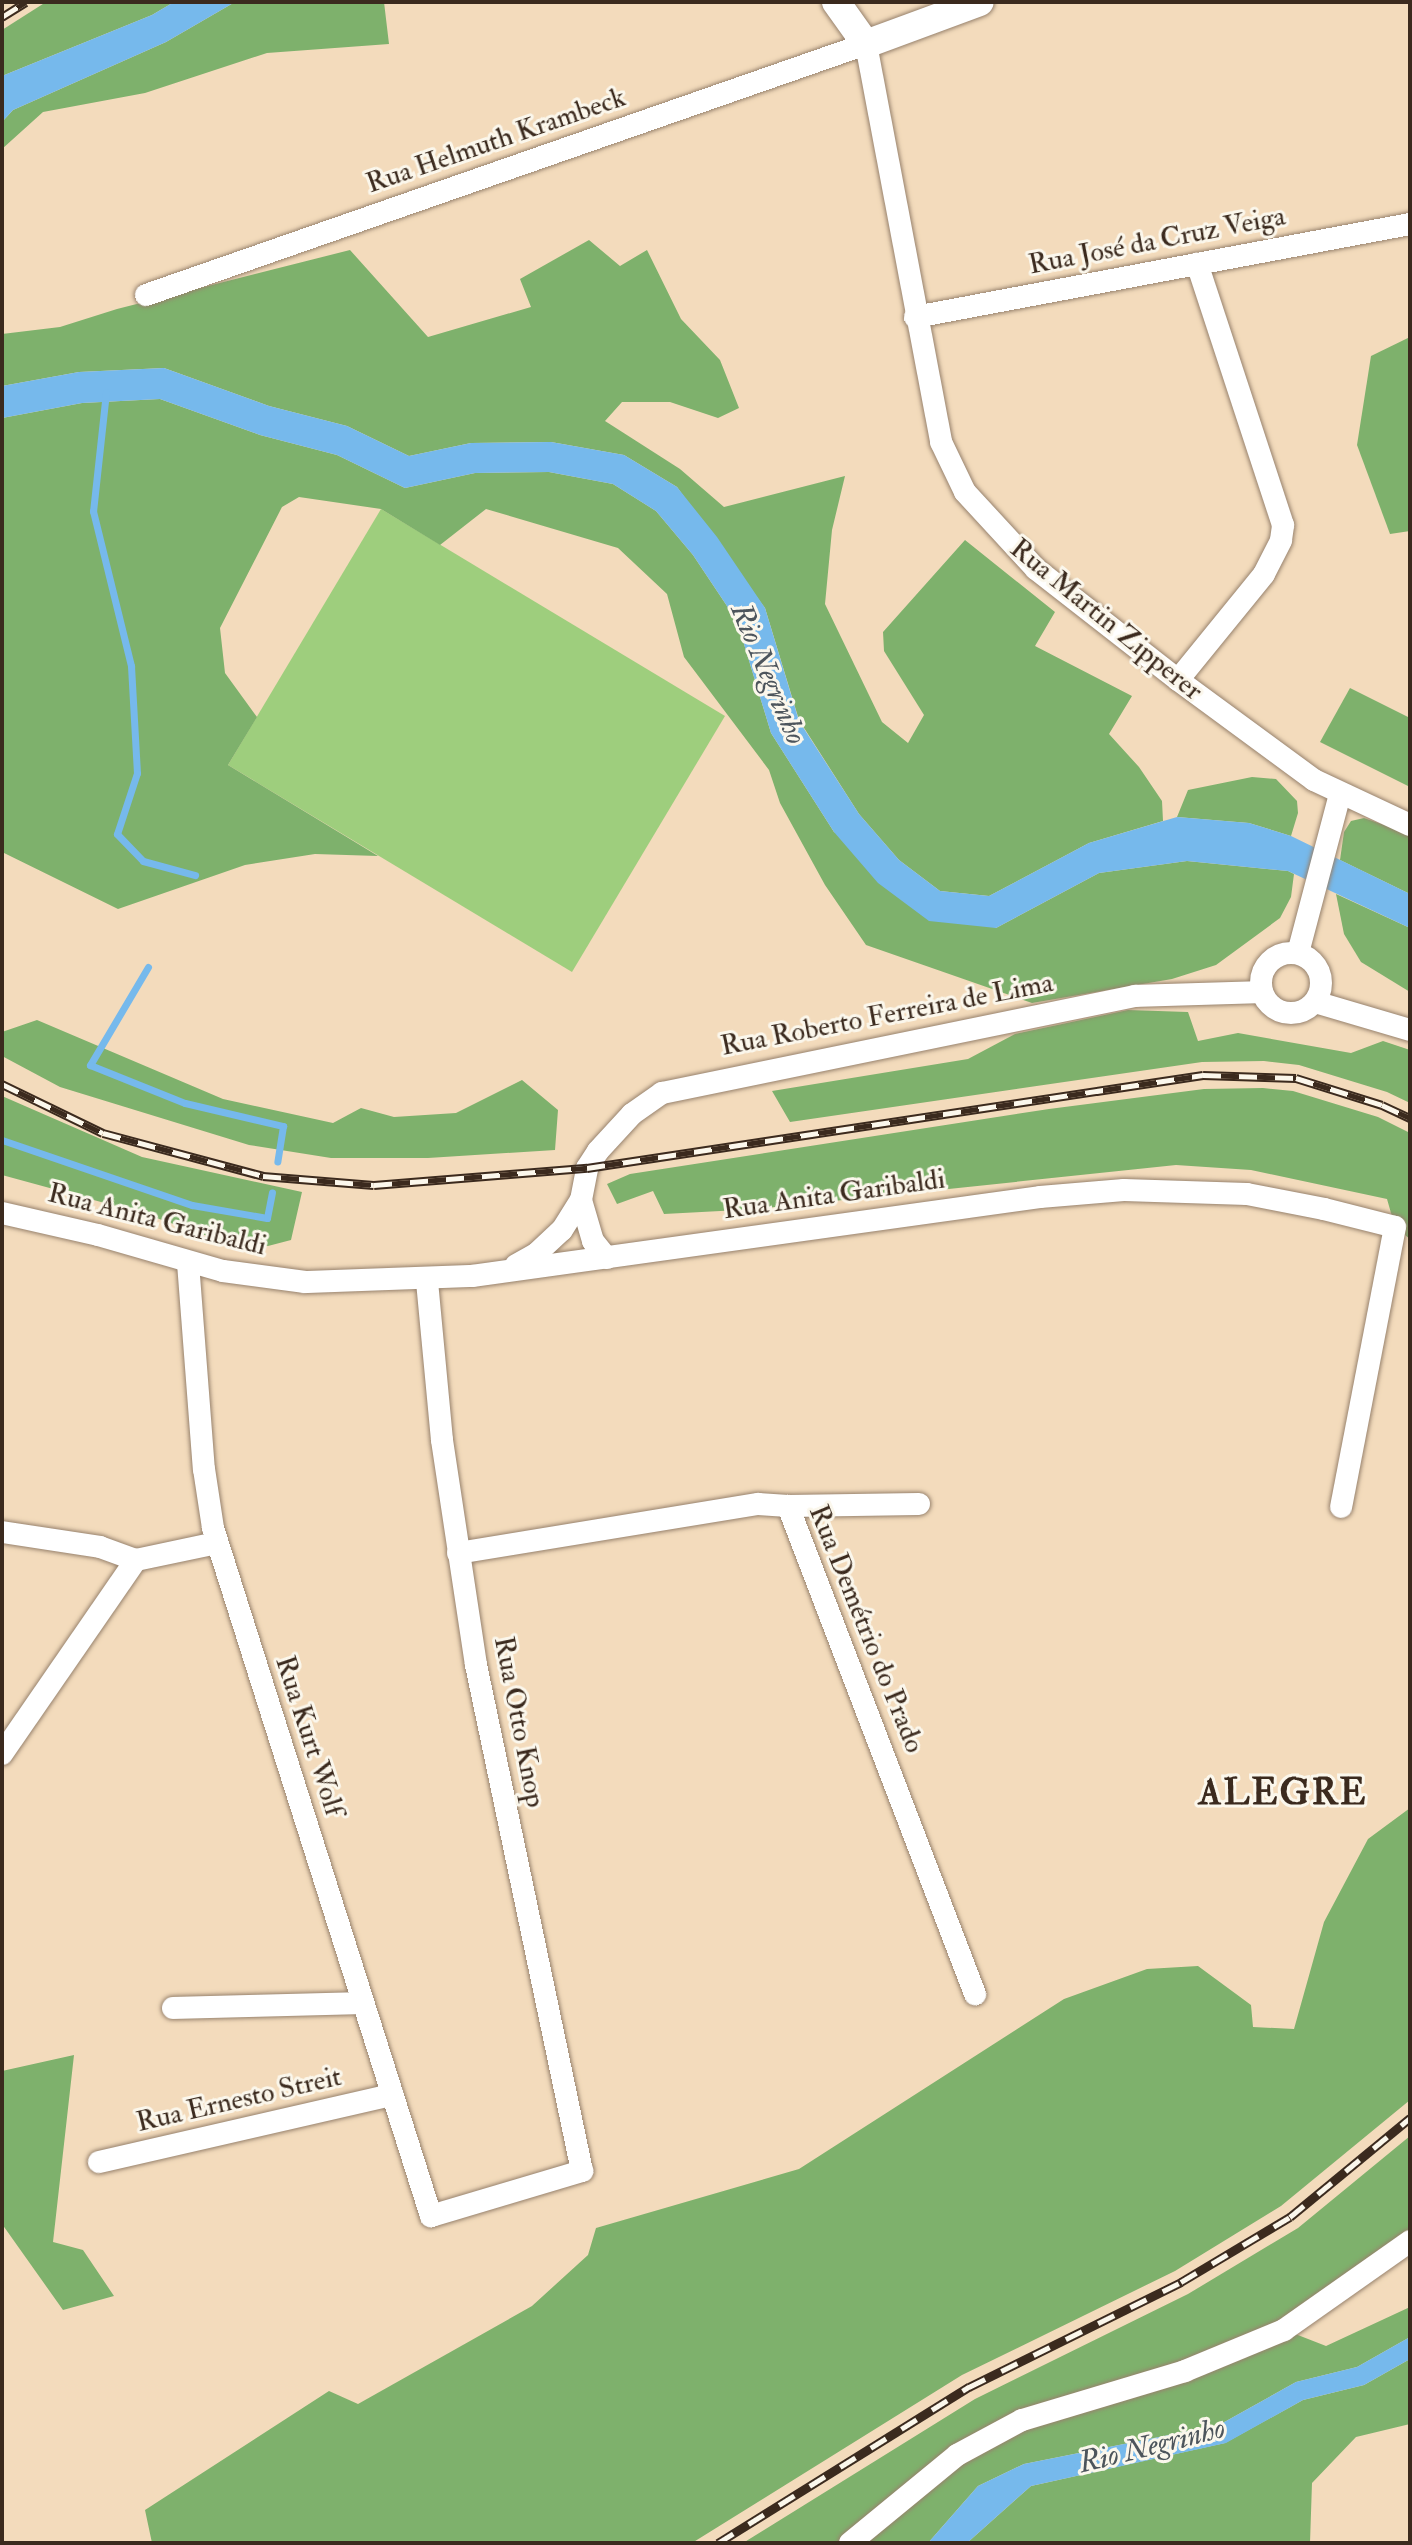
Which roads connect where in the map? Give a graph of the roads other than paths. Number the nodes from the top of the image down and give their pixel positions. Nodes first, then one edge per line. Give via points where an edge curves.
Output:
1 (836, 2) edge
2 (980, 2) edge
3 (866, 44) junction
4 (1410, 224) edge
5 (1197, 264) junction
6 (146, 295) dead end
7 (915, 317) junction
8 (1178, 680) junction
9 (1340, 794) junction
10 (1410, 825) edge
11 (1298, 953) junction
12 (1262, 992) junction
13 (1315, 1002) junction
14 (1410, 1030) edge
15 (581, 1200) junction
16 (2, 1213) edge
17 (607, 1258) junction
18 (188, 1263) junction
19 (505, 1271) junction
20 (427, 1280) junction
21 (919, 1504) dead end
22 (788, 1506) junction
23 (1341, 1507) dead end
24 (2, 1532) edge
25 (217, 1543) junction
26 (458, 1553) junction
27 (136, 1560) junction
28 (2, 1754) edge
29 (975, 1994) dead end
30 (363, 2003) junction
31 (173, 2008) dead end
32 (392, 2095) junction
33 (99, 2162) dead end
34 (431, 2216) joint
35 (1410, 2241) edge
36 (850, 2543) edge

1 - 3 street, Rua Martin Zipperer
2 - 3 street
3 - 6 street, Rua Helmuth Krambeck
3 - 7 street, Rua Martin Zipperer
4 - 5 street, Rua José da Cruz Veiga
5 - 7 street, Rua José da Cruz Veiga
5 - 8 street via 1283,525 1264,574
7 - 8 street, Rua Martin Zipperer via 941,442 965,492 1036,569
8 - 9 street, Rua Martin Zipperer
9 - 10 street, Rua Martin Zipperer
9 - 11 street
11 - 12 street via 1273,958 1261,980
11 - 13 street via 1317,967 1320,991
12 - 13 street via 1280,1011 1292,1013
12 - 15 street, Rua Roberto Ferreira de Lima via 1135,996 662,1093 632,1114 598,1151 587,1168
13 - 14 street
15 - 17 street via 593,1241
15 - 19 street, Rua Roberto Ferreira de Lima via 562,1230 536,1254
16 - 18 street, Rua Anita Garibaldi
17 - 19 street, Rua Anita Garibaldi
17 - 23 street, Rua Anita Garibaldi via 1040,1197 1124,1190 1247,1194 1395,1227
18 - 20 street, Rua Anita Garibaldi via 305,1282
18 - 25 street, Rua Kurt Wolf via 204,1469
19 - 20 street, Rua Anita Garibaldi
20 - 26 street, Rua Otto Knop
21 - 22 street
22 - 26 street, Rua Demétrio do Prado via 758,1504
22 - 29 street, Rua Demétrio do Prado
24 - 27 street via 100,1547
25 - 27 street
25 - 30 street, Rua Kurt Wolf
26 - 34 street, Rua Otto Knop via 490,1737 582,2171
27 - 28 street
30 - 31 street
30 - 32 street, Rua Kurt Wolf
32 - 33 street, Rua Ernesto Streit
32 - 34 street, Rua Kurt Wolf
35 - 36 street via 1284,2330 1185,2371 1022,2420 957,2455

